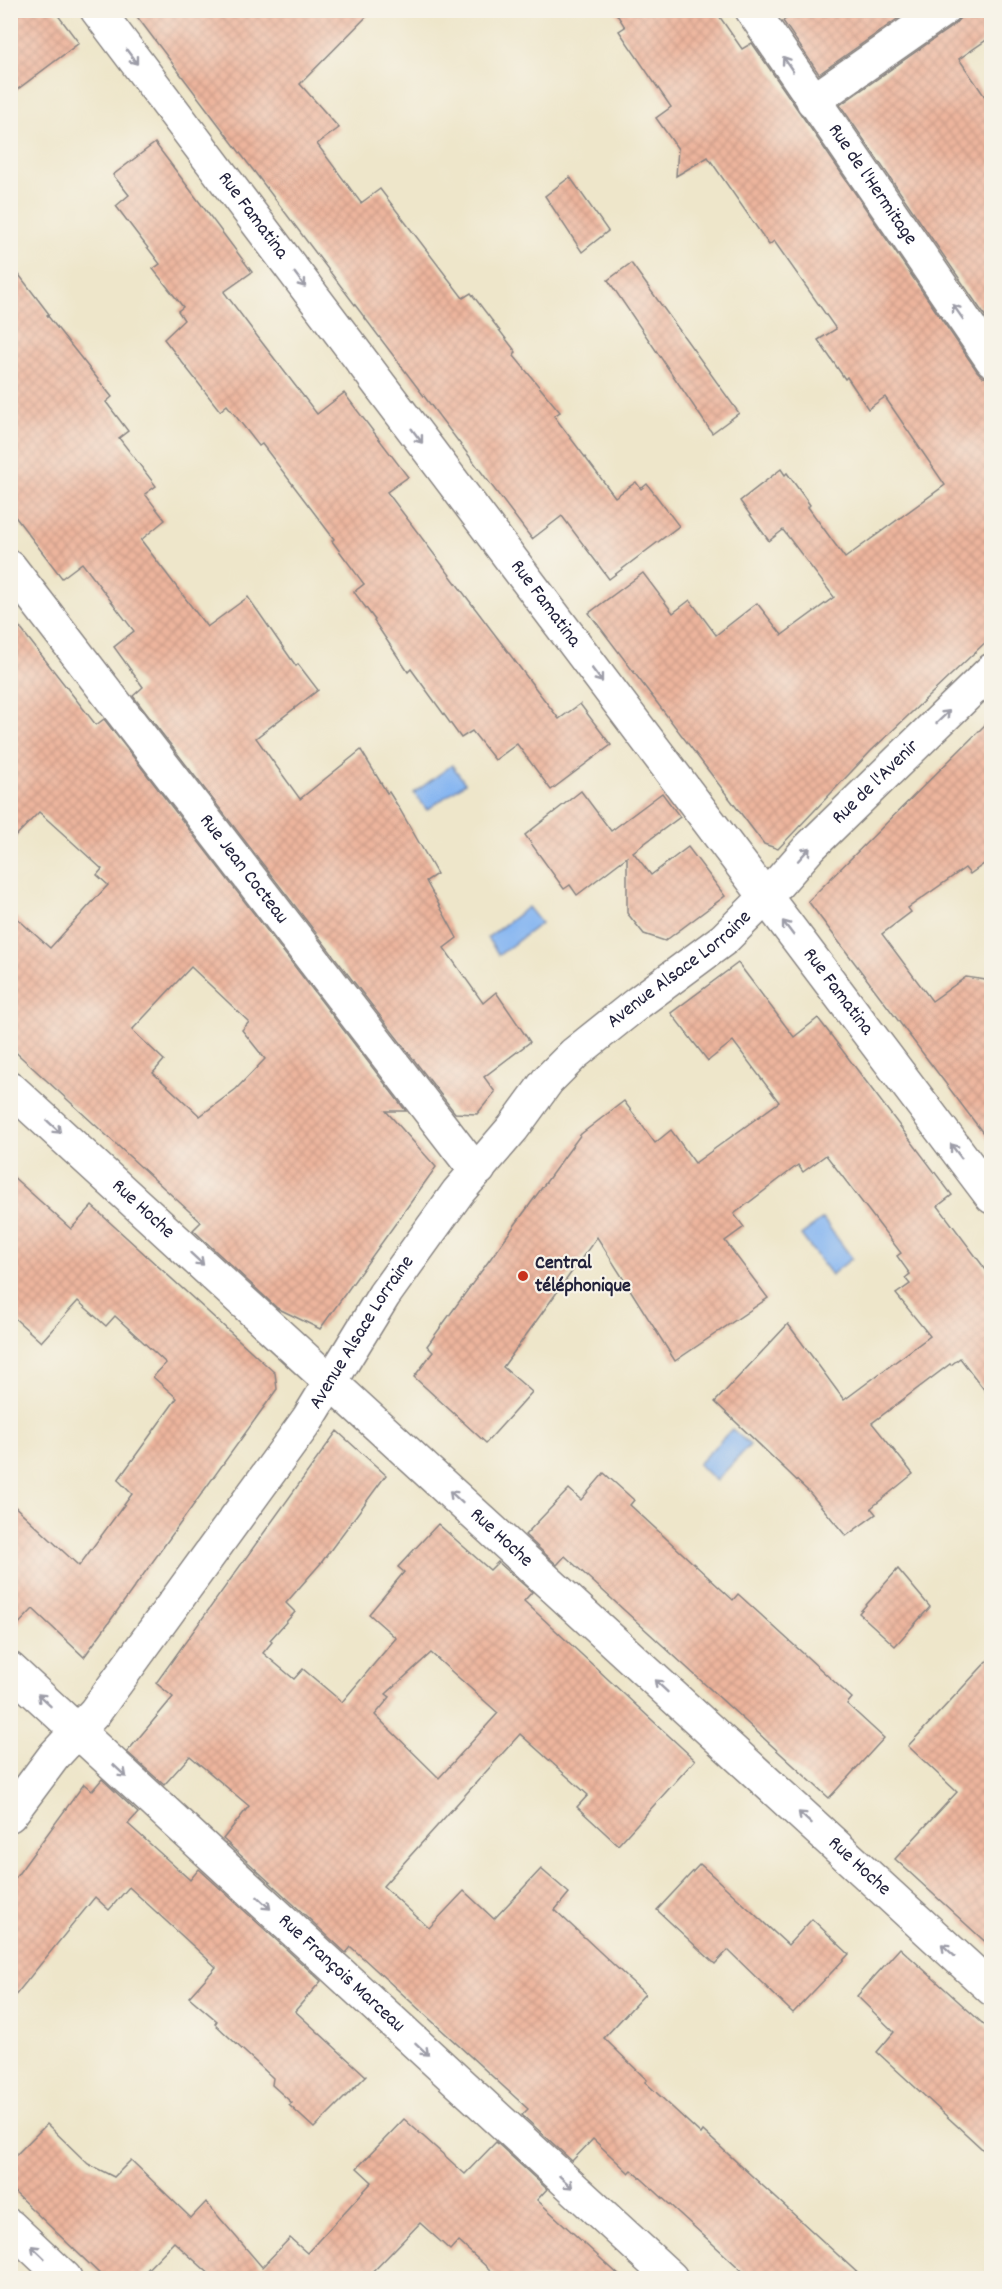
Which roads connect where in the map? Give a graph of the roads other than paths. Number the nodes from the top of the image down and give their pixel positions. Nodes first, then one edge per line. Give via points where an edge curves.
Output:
1 (97, 10) edge
2 (752, 10) edge
3 (943, 10) edge
4 (813, 101) junction
5 (992, 360) edge
6 (10, 567) edge
7 (992, 670) edge
8 (765, 898) junction
9 (10, 1088) edge
10 (479, 1169) junction
11 (992, 1197) edge
12 (331, 1380) junction
13 (10, 1669) edge
14 (78, 1731) junction
15 (10, 1815) edge
16 (992, 1989) edge
17 (10, 2226) edge
18 (65, 2278) edge
19 (670, 2278) edge

1 -> 8 street, Rue Famatina
4 -> 2 street, Rue de l'Hermitage
3 - 4 street
5 -> 4 street, Rue de l'Hermitage
6 - 10 street, Rue Jean Cocteau via 465,1157
8 -> 7 street, Rue de l'Avenir via 810,847
8 - 10 street, Avenue Alsace Lorraine via 724,939 574,1054 548,1080
11 -> 8 street, Rue Famatina
9 -> 12 street, Rue Hoche
10 - 12 street, Avenue Alsace Lorraine via 384,1295
12 - 14 street, Avenue Alsace Lorraine via 301,1428
16 -> 12 street, Rue Hoche
14 -> 13 street, Rue François Marceau
14 - 15 street, Avenue Alsace Lorraine
14 -> 19 street, Rue François Marceau
18 -> 17 street

